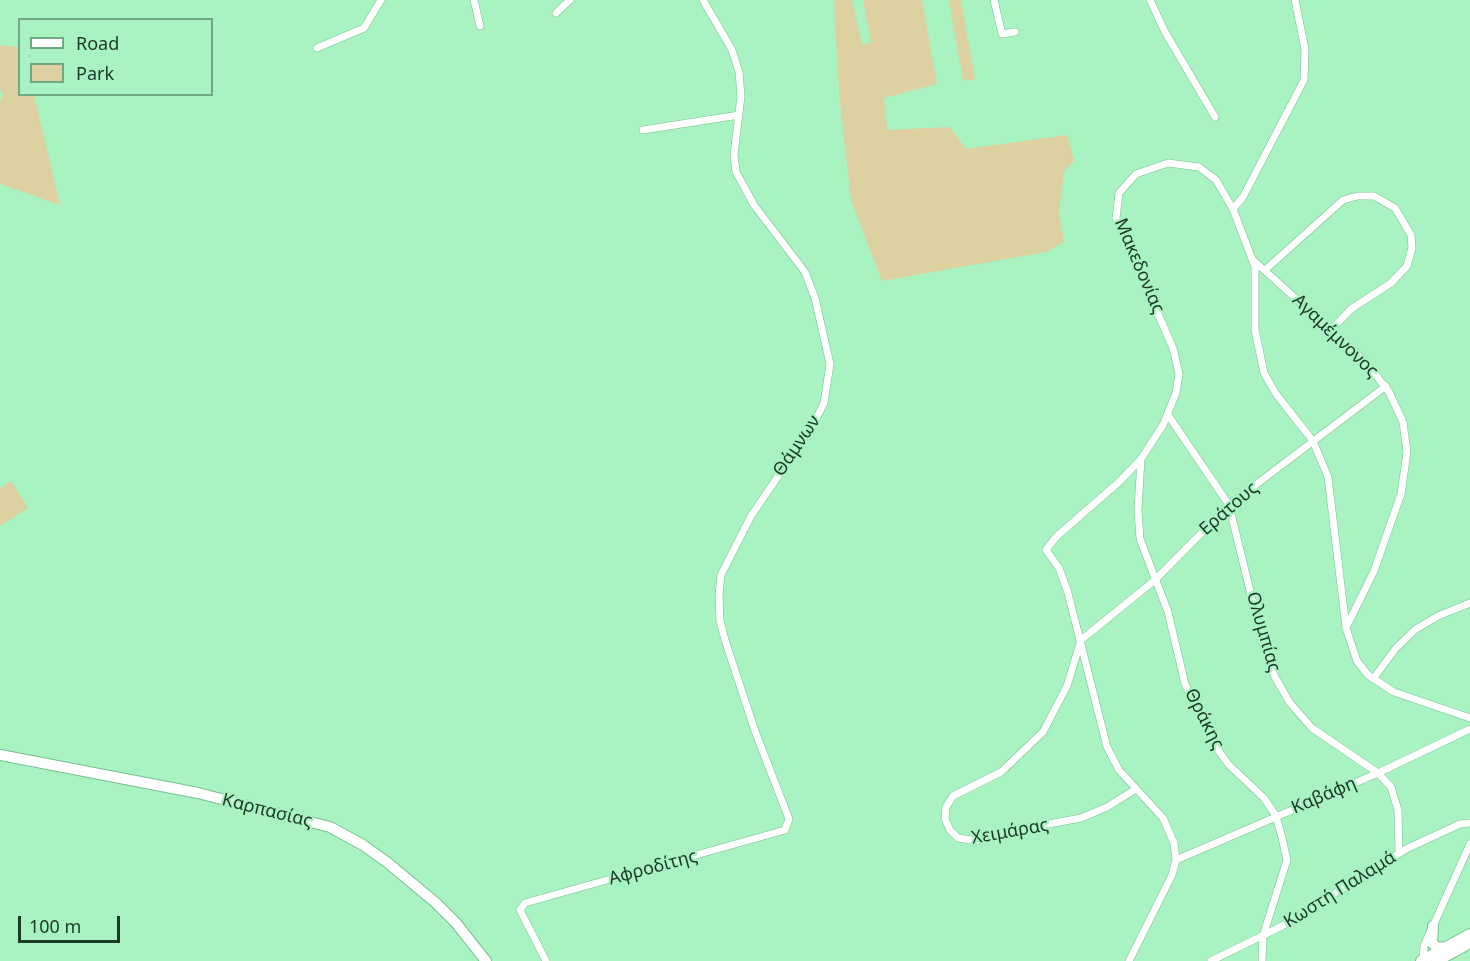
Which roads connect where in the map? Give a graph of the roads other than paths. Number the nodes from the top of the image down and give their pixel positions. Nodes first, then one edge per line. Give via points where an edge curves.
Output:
1 (381, 0) edge
2 (474, 0) edge
3 (570, 0) edge
4 (703, 0) edge
5 (994, 0) edge
6 (1150, 0) edge
7 (1295, 0) edge
8 (556, 13) dead end
9 (480, 26) dead end
10 (1015, 32) dead end
11 (316, 48) dead end
12 (739, 115) junction
13 (1215, 117) dead end
14 (643, 130) dead end
15 (1233, 209) junction
16 (1252, 258) junction
17 (1264, 270) junction
18 (1330, 331) junction
19 (1386, 386) junction
20 (1168, 415) junction
21 (1313, 441) junction
22 (1141, 459) junction
23 (1229, 505) junction
24 (1155, 579) junction
25 (1470, 603) edge
26 (1346, 628) junction
27 (1080, 639) junction
28 (1373, 679) junction
29 (1469, 716) edge
30 (1470, 729) edge
31 (0, 755) edge
32 (1378, 772) junction
33 (1136, 789) junction
34 (1276, 816) junction
35 (1470, 823) edge
36 (785, 830) joint
37 (1470, 844) edge
38 (1399, 853) junction
39 (1176, 860) junction
40 (1433, 926) junction
41 (1470, 934) edge
42 (1263, 936) junction
43 (1470, 944) edge
44 (1446, 946) junction
45 (486, 961) edge
46 (546, 961) edge
47 (1129, 961) edge
48 (1210, 961) edge
49 (1262, 961) edge
50 (1422, 961) edge
51 (1437, 961) edge

1 - 11 street via 364,28
2 - 9 street
3 - 8 street
4 - 12 street, Θάμνων via 736,59 741,89
5 - 10 street via 1002,34
6 - 13 street
7 - 15 street via 1305,49 1304,80 1244,196
12 - 14 street
12 - 36 street, Θάμνων via 736,172 754,205 805,272 830,364 824,403 752,516 721,575 718,595 725,640 789,819
15 - 16 street, Μακεδονίας
15 - 20 street, Μακεδονίας via 1207,172 1178,163 1159,164 1136,174 1117,198 1118,225 1176,358 1178,387
16 - 17 street, Αγαμέμνονος
16 - 21 street, Μακεδονίας via 1256,340 1264,373
17 - 18 street, Αγαμέμνονος
17 - 18 street via 1343,200 1374,196 1395,208 1411,236 1409,262 1396,279 1351,309
18 - 19 street, Αγαμέμνονος via 1361,356
19 - 21 street, Εράτους
19 - 26 street, Αγαμέμνονος via 1404,427 1405,476 1380,556
20 - 22 street, Μακεδονίας
20 - 23 street, Ολυμπίας
21 - 23 street, Εράτους
21 - 26 street, Μακεδονίας via 1331,490
22 - 24 street, Θράκης via 1138,530
22 - 27 street, Μακεδονίας via 1046,550 1063,578
23 - 24 street, Εράτους
23 - 32 street, Ολυμπίας via 1268,660 1282,691 1312,728
24 - 27 street, Εράτους
24 - 34 street, Θράκης via 1197,715 1229,765 1264,798
25 - 28 street via 1416,629
26 - 28 street, Μακεδονίας via 1357,661
27 - 33 street, Μακεδονίας via 1107,747 1119,770
27 - 33 street, Χειμάρας via 1063,697 1043,732 1001,772 953,796 946,807 946,823 958,838 978,841 1081,818
28 - 29 street, Μακεδονίας via 1401,695
30 - 32 street, Καβάφη
31 - 45 street, Καρπασίας via 198,794 330,827 372,851 436,903
32 - 34 street, Καβάφη
32 - 38 street, Ολυμπίας via 1397,800
33 - 39 street, Μακεδονίας via 1168,825
34 - 39 street, Καβάφη
34 - 42 street, Θράκης via 1287,860
35 - 38 street, Κωστή Παλαμά
36 - 46 street, Αφροδίτης via 521,906
37 - 40 street
38 - 42 street, Κωστή Παλαμά
39 - 47 street
40 - 44 street via 1432,943 1438,948
40 - 50 street
41 - 44 street
42 - 48 street, Κωστή Παλαμά
42 - 49 street, Θράκης
43 - 51 street
44 - 50 street

